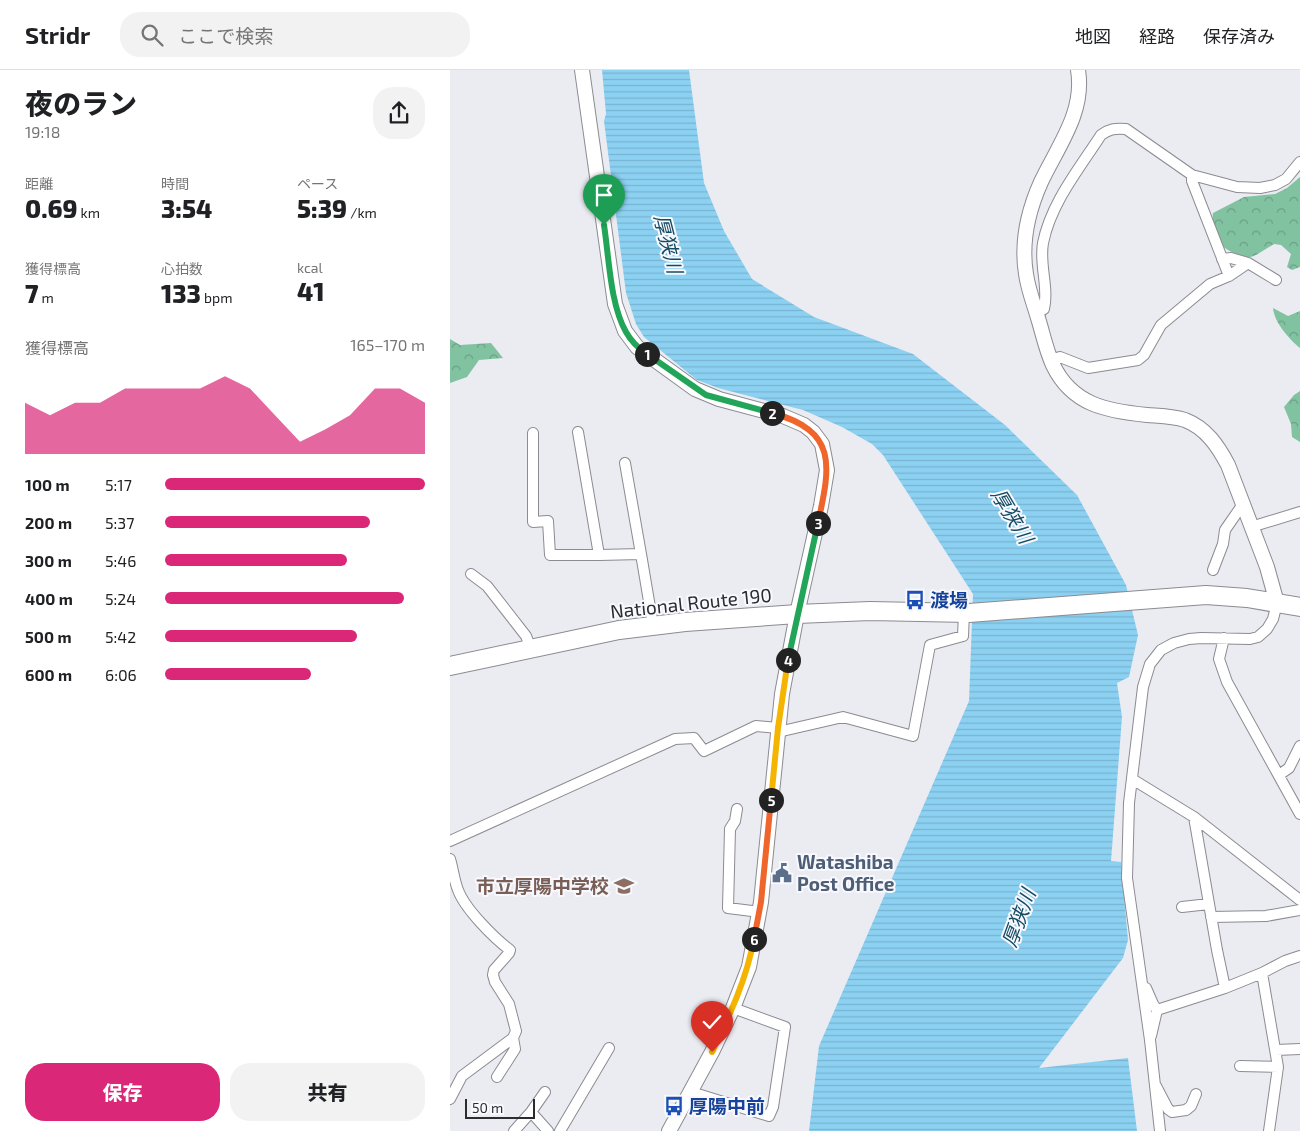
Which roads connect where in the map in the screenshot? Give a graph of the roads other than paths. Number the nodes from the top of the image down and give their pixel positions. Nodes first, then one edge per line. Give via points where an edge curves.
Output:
1 (582, 70) edge
2 (1078, 70) edge
3 (1300, 162) edge
4 (1192, 175) junction
5 (1222, 259) junction
6 (1248, 263) junction
7 (1229, 276) junction
8 (1276, 280) dead end
9 (1037, 313) junction
10 (1050, 360) junction
11 (578, 432) dead end
12 (533, 433) dead end
13 (625, 463) dead end
14 (1243, 504) junction
15 (1300, 512) edge
16 (1251, 527) junction
17 (641, 554) junction
18 (598, 556) junction
19 (1213, 570) dead end
20 (471, 574) dead end
21 (1278, 603) junction
22 (1300, 607) edge
23 (966, 613) junction
24 (797, 614) junction
25 (653, 625) junction
26 (1224, 638) junction
27 (531, 649) junction
28 (450, 666) edge
29 (778, 730) junction
30 (1300, 746) edge
31 (1279, 776) junction
32 (1132, 779) junction
33 (737, 809) dead end
34 (1300, 814) edge
35 (1194, 817) junction
36 (450, 841) edge
37 (450, 859) edge
38 (1300, 900) edge
39 (1209, 904) junction
40 (1182, 907) dead end
41 (1300, 910) edge
42 (760, 912) junction
43 (1211, 917) junction
44 (1300, 956) edge
45 (1262, 973) junction
46 (1141, 980) junction
47 (1225, 988) junction
48 (733, 1008) junction
49 (1157, 1010) junction
50 (513, 1038) junction
51 (1150, 1040) junction
52 (609, 1048) dead end
53 (1300, 1049) edge
54 (1276, 1050) junction
55 (1240, 1066) dead end
56 (1278, 1066) junction
57 (497, 1077) dead end
58 (1154, 1083) junction
59 (545, 1092) dead end
60 (690, 1092) junction
61 (1196, 1094) dead end
62 (450, 1098) edge
63 (531, 1112) junction
64 (514, 1131) edge
65 (548, 1131) edge
66 (560, 1131) edge
67 (669, 1131) edge
68 (1160, 1131) edge
69 (1269, 1131) edge

1 - 24 main road via 615,304 625,331 637,347 695,389 719,400 783,416 804,425 822,444 826,484
2 - 9 main road via 1080,90 1073,120 1042,182 1028,219 1024,246 1026,275
3 - 4 street via 1286,179 1260,188 1237,187
4 - 5 street
4 - 9 street via 1126,129 1116,128 1101,135 1049,221 1043,245 1046,299 1044,309
5 - 6 street
5 - 7 street
6 - 7 street
6 - 8 street
7 - 10 street via 1210,284 1161,325 1138,360 1088,368 1060,357
9 - 10 main road
10 - 14 main road via 1068,387 1093,405 1127,413 1169,416 1200,428 1220,449
11 - 18 street
12 - 18 street via 533,522 548,521 550,555
13 - 17 street
14 - 16 main road
14 - 19 street via 1225,530
15 - 16 street
16 - 21 main road
17 - 18 street
17 - 25 street
20 - 27 street via 486,586 526,636
21 - 22 highway, National Route 190
21 - 23 highway, National Route 190 via 1206,595
21 - 26 street via 1267,630 1258,637
23 - 24 highway, National Route 190 via 870,611
23 - 29 street via 962,636 930,645 913,736 844,717
24 - 25 highway, National Route 190
24 - 29 main road
25 - 27 highway, National Route 190
26 - 31 street via 1219,659 1227,682
26 - 32 street via 1174,643 1161,650 1150,664 1142,687
27 - 28 highway, National Route 190
29 - 36 street via 756,726 704,751 694,738 675,739
29 - 42 main road
30 - 31 street via 1289,768
31 - 34 street
32 - 35 street
32 - 46 street via 1127,878
33 - 42 street via 730,829 728,908
35 - 38 street
35 - 39 street
37 - 50 street via 458,891 496,940 510,950 493,974 514,1020 516,1031
39 - 40 street
39 - 43 street
41 - 43 street via 1266,916
42 - 48 main road via 748,967
43 - 47 street
44 - 45 street
45 - 47 street
45 - 54 street
46 - 49 street
46 - 51 street
47 - 49 street
48 - 60 main road
48 - 60 street via 785,1027 769,1116
49 - 51 street
50 - 57 street via 515,1049
50 - 62 street via 462,1076
51 - 58 street
52 - 66 street
53 - 54 street
54 - 56 street
55 - 56 street
56 - 69 street
58 - 61 street via 1172,1112 1186,1110
58 - 68 street
59 - 63 street
60 - 67 main road
63 - 64 street
63 - 65 street

